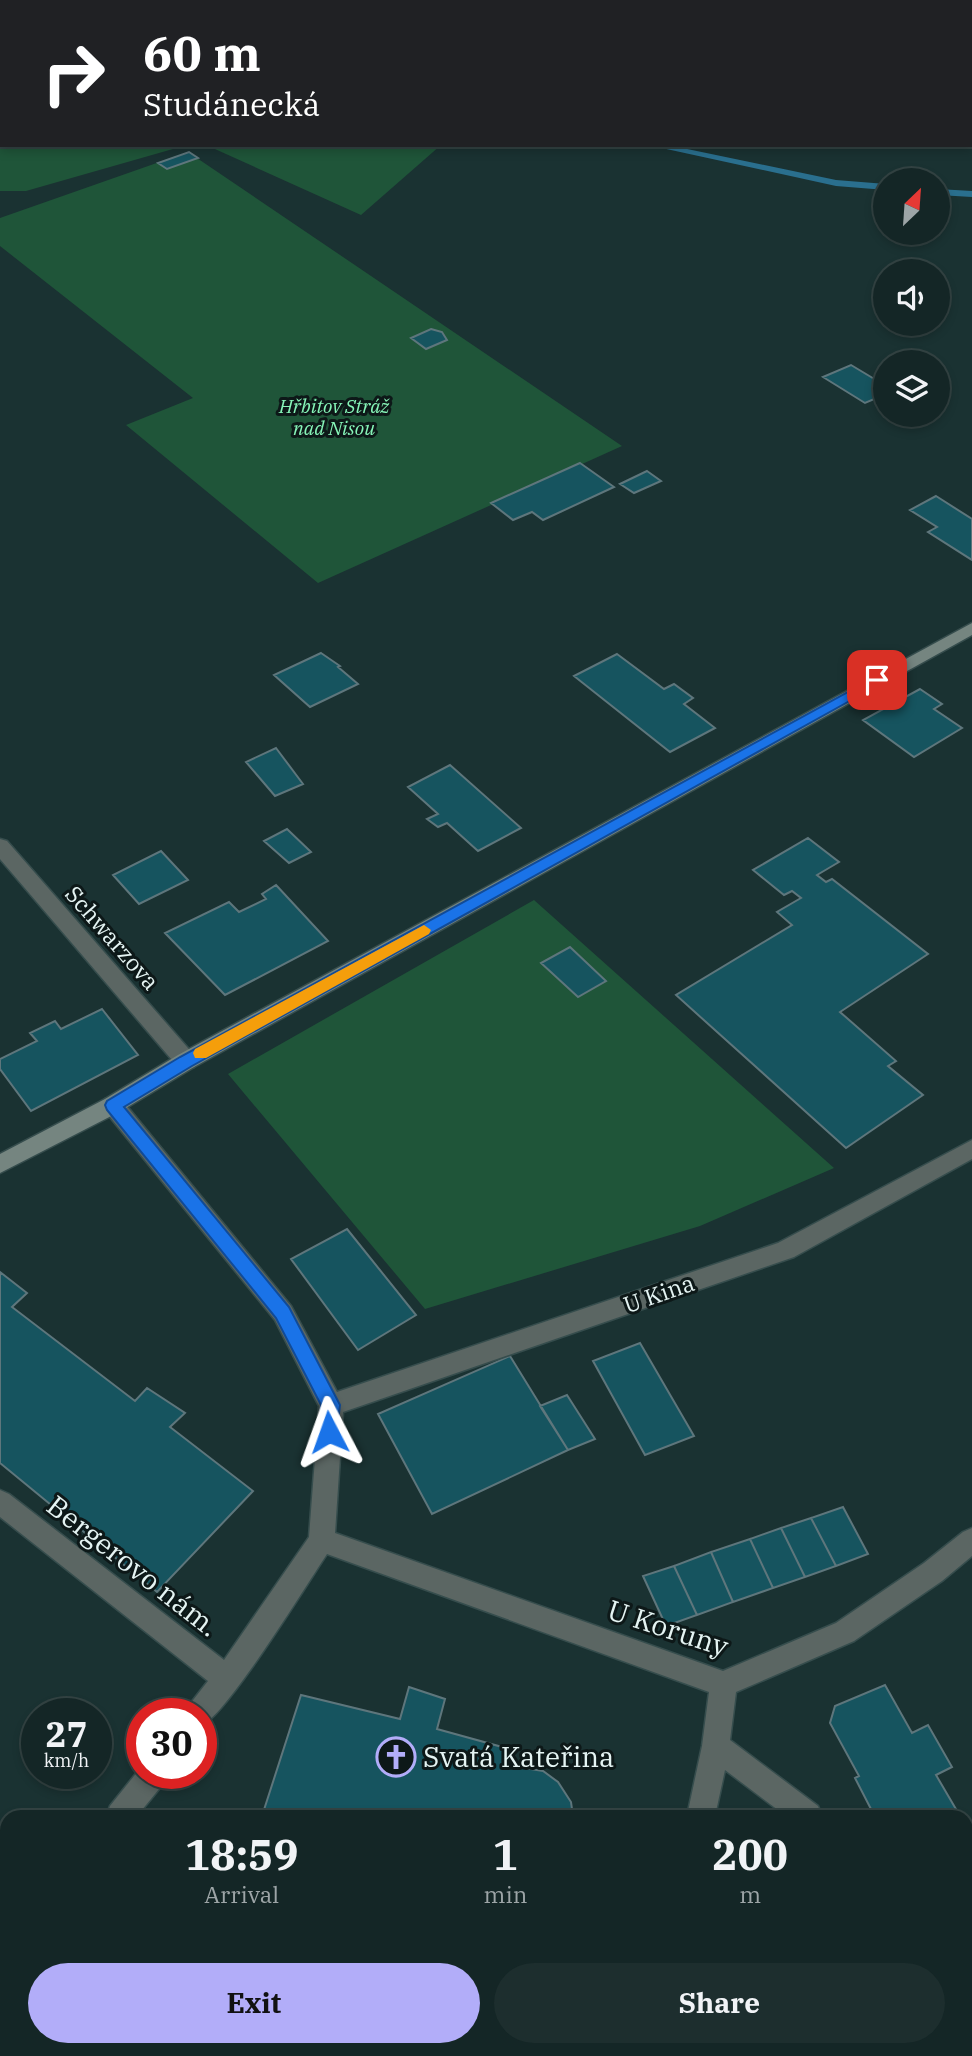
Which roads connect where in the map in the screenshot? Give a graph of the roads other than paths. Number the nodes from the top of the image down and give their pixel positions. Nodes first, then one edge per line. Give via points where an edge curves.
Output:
1 (972, 628) edge
2 (0, 846) edge
3 (186, 1061) junction
4 (113, 1105) junction
5 (972, 1149) edge
6 (0, 1164) edge
7 (331, 1405) junction
8 (0, 1502) edge
9 (322, 1539) junction
10 (972, 1540) edge
11 (227, 1679) junction
12 (723, 1684) junction
13 (212, 1698) edge
14 (716, 1746) junction
15 (141, 1789) edge
16 (125, 1810) edge
17 (702, 1810) edge
18 (800, 1810) edge

1 - 3 street
2 - 3 street, Schwarzova
3 - 4 street
4 - 6 street
4 - 7 street via 283,1313
5 - 7 street, U Kina via 786,1250
7 - 9 street
8 - 11 street, Bergerovo nám.
9 - 11 street
9 - 12 street, U Koruny
10 - 12 street, U Koruny via 845,1632
11 - 13 street
12 - 14 street
14 - 17 street
14 - 18 street
15 - 16 street

